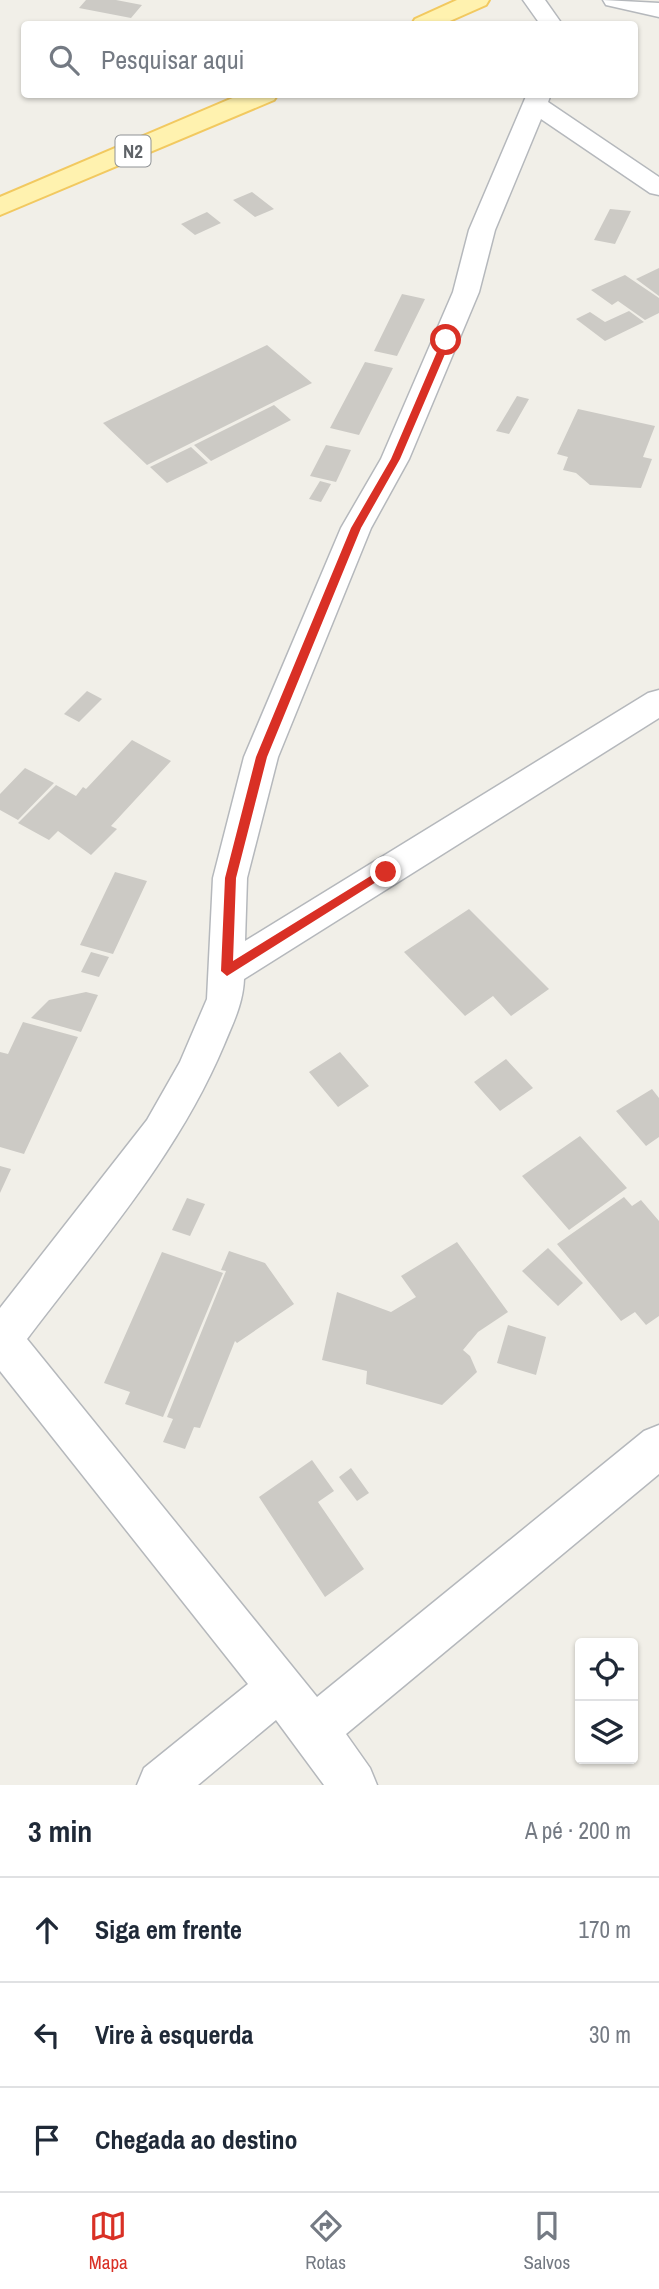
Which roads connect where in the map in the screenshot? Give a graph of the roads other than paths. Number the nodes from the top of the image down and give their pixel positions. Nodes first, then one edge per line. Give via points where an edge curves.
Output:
1 (477, 0) edge
2 (534, 0) edge
3 (614, 0) edge
4 (659, 10) edge
5 (431, 21) edge
6 (549, 21) edge
7 (256, 98) edge
8 (537, 99) edge
9 (659, 188) edge
10 (0, 207) edge
11 (659, 702) edge
12 (227, 971) junction
13 (0, 1340) edge
14 (659, 1446) edge
15 (280, 1687) junction
16 (314, 1730) junction
17 (161, 1785) edge
18 (353, 1785) edge

1 - 5 main road
2 - 6 street
3 - 4 street
7 - 10 main road, N2
8 - 9 street
8 - 12 street via 482,230 452,328 396,459 356,528 261,757 230,878
11 - 12 street
12 - 13 street via 225,999 195,1070 161,1132
13 - 15 street
14 - 16 street
15 - 16 street
15 - 17 street
16 - 18 street

